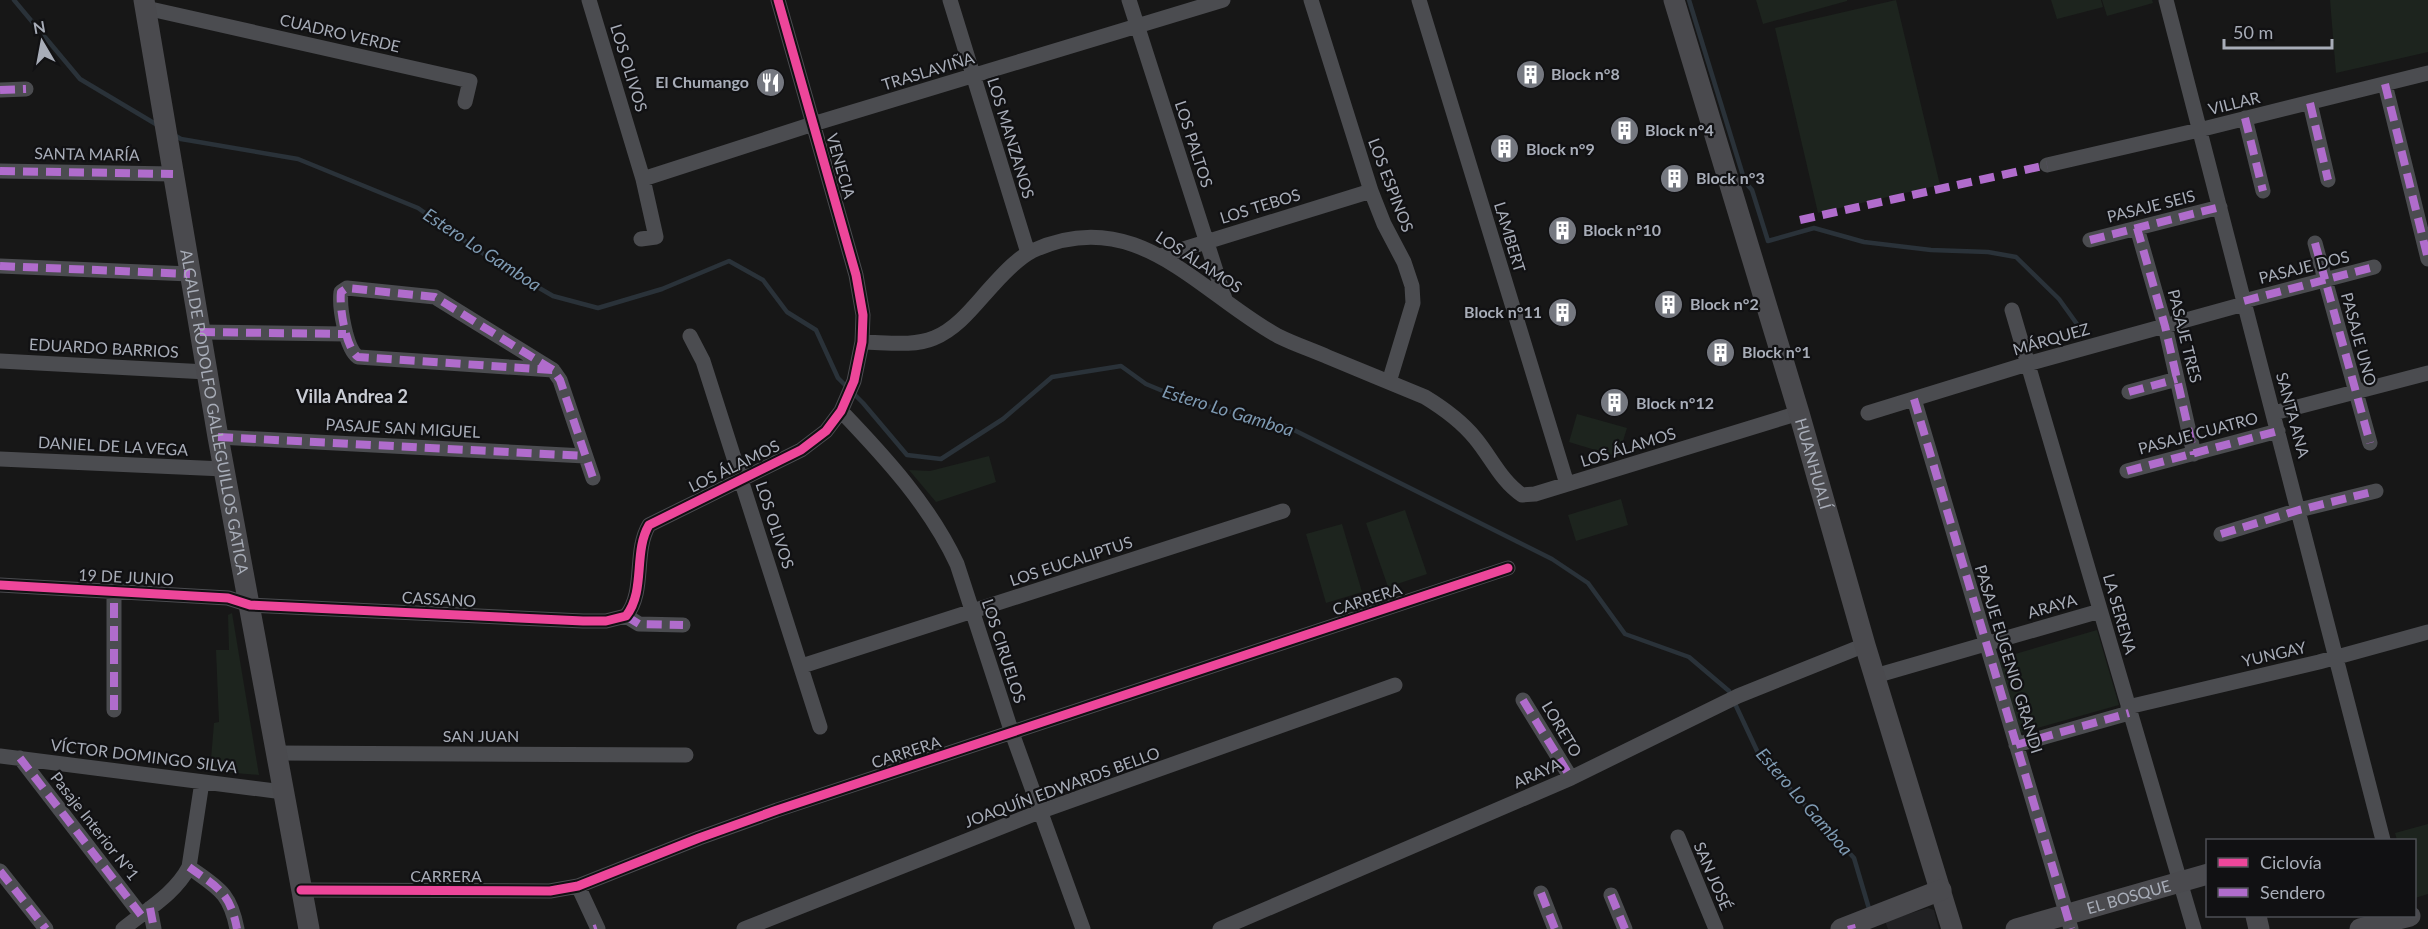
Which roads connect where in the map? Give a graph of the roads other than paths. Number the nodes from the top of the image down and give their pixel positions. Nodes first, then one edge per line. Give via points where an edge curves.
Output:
1 (589, 0) edge
2 (778, 0) edge
3 (950, 0) edge
4 (1129, 0) edge
5 (1223, 0) edge
6 (1311, 0) edge
7 (1419, 0) edge
8 (1674, 0) edge
9 (2166, 0) edge
10 (145, 4) edge
11 (1138, 26) junction
12 (2428, 73) edge
13 (973, 76) junction
14 (2385, 84) junction
15 (0, 90) edge
16 (26, 90) dead end
17 (465, 102) dead end
18 (2310, 103) junction
19 (2245, 118) junction
20 (813, 124) junction
21 (2199, 130) junction
22 (2047, 165) dead end
23 (0, 171) edge
24 (173, 174) junction
25 (643, 179) junction
26 (2328, 180) dead end
27 (1371, 191) junction
28 (2263, 191) dead end
29 (2220, 207) junction
30 (2138, 228) junction
31 (641, 239) dead end
32 (2090, 240) dead end
33 (1206, 241) junction
34 (2316, 243) dead end
35 (1028, 253) junction
36 (1161, 256) junction
37 (2428, 260) edge
38 (0, 266) edge
39 (2374, 267) dead end
40 (190, 274) junction
41 (2324, 279) junction
42 (1225, 299) junction
43 (2244, 303) junction
44 (2012, 310) dead end
45 (2165, 326) junction
46 (200, 332) junction
47 (346, 334) junction
48 (690, 336) dead end
49 (862, 342) junction
50 (0, 361) edge
51 (2027, 364) junction
52 (553, 370) junction
53 (207, 372) junction
54 (2428, 373) edge
55 (2177, 379) junction
56 (1389, 382) junction
57 (2128, 392) dead end
58 (2355, 393) junction
59 (1914, 399) junction
60 (844, 407) junction
61 (1799, 413) junction
62 (1868, 413) dead end
63 (2274, 413) junction
64 (2278, 431) junction
65 (218, 437) junction
66 (2370, 443) dead end
67 (2194, 454) junction
68 (585, 456) junction
69 (0, 459) edge
70 (224, 470) junction
71 (2127, 471) dead end
72 (593, 478) dead end
73 (741, 479) junction
74 (1567, 484) junction
75 (2376, 491) dead end
76 (2299, 510) junction
77 (1282, 511) dead end
78 (2221, 534) dead end
79 (1508, 568) dead end
80 (0, 585) edge
81 (114, 592) junction
82 (250, 605) junction
83 (2100, 611) junction
84 (973, 612) junction
85 (626, 615) junction
86 (683, 625) dead end
87 (2428, 632) edge
88 (1865, 645) junction
89 (1986, 645) junction
90 (2337, 657) junction
91 (802, 666) junction
92 (1875, 676) junction
93 (1395, 685) dead end
94 (1523, 700) dead end
95 (114, 710) dead end
96 (2129, 710) junction
97 (820, 727) dead end
98 (1012, 733) junction
99 (2016, 746) junction
100 (276, 753) junction
101 (686, 755) dead end
102 (0, 756) edge
103 (20, 758) junction
104 (1571, 778) junction
105 (202, 782) junction
106 (283, 792) junction
107 (1040, 812) junction
108 (1678, 837) dead end
109 (2383, 839) edge
110 (189, 867) junction
111 (0, 871) edge
112 (2206, 874) edge
113 (2179, 881) junction
114 (578, 886) junction
115 (301, 890) junction
116 (1941, 890) junction
117 (1541, 893) dead end
118 (1611, 895) dead end
119 (145, 912) junction
120 (2407, 918) edge
121 (2068, 922) edge
122 (1850, 926) edge
123 (596, 928) edge
124 (46, 929) edge
125 (123, 929) edge
126 (154, 929) edge
127 (237, 929) edge
128 (309, 929) edge
129 (744, 929) edge
130 (1083, 929) edge
131 (1220, 929) edge
132 (1555, 929) edge
133 (1625, 929) edge
134 (1716, 929) edge
135 (1952, 929) edge
136 (2016, 929) edge
137 (2194, 929) edge
138 (2360, 929) edge

1 - 25 street, LOS OLIVOS
2 - 20 street, VENECIA
3 - 13 street, LOS MANZANOS
4 - 11 street, LOS PALTOS
5 - 11 street, TRASLAVIÑA
6 - 27 street, LOS ESPINOS
7 - 74 street, LAMBERT
8 - 61 street, HUANHUALÍ
9 - 21 street, SANTA ANA
10 - 17 street, CUADRO VERDE via 470,81
10 - 24 street, ALCALDE RODOLFO GALLEGUILLOS GATICA
11 - 13 street, TRASLAVIÑA
11 - 33 street, LOS PALTOS
12 - 14 street, VILLAR
13 - 20 street, TRASLAVIÑA
13 - 35 street, LOS MANZANOS
14 - 18 street, VILLAR
14 - 37 street
15 - 16 street
18 - 19 street, VILLAR
18 - 26 street
19 - 21 street, VILLAR
19 - 28 street
20 - 25 street, TRASLAVIÑA
20 - 49 street, VENECIA via 856,275 863,315
21 - 22 street, VILLAR
21 - 29 street, SANTA ANA
23 - 24 street, SANTA MARÍA
24 - 40 street, ALCALDE RODOLFO GALLEGUILLOS GATICA
25 - 31 street, LOS OLIVOS via 656,237
27 - 33 street, LOS TEBOS
27 - 56 street, LOS ESPINOS via 1412,286 1413,303
29 - 30 street, PASAJE SEIS
29 - 43 street, SANTA ANA
30 - 32 street, PASAJE SEIS
30 - 45 street, PASAJE TRES
33 - 36 street, LOS TEBOS
33 - 42 street, LOS PALTOS
34 - 41 street, PASAJE UNO
35 - 36 street, LOS ÁLAMOS via 1047,245 1095,237 1142,247
35 - 49 street, LOS ÁLAMOS via 955,325 934,338
36 - 42 street, LOS ÁLAMOS
38 - 40 street
39 - 41 street, PASAJE DOS
40 - 46 street, ALCALDE RODOLFO GALLEGUILLOS GATICA
41 - 43 street, PASAJE DOS
41 - 58 street, PASAJE UNO
42 - 56 street, LOS ÁLAMOS via 1281,338
43 - 45 street, MÁRQUEZ
43 - 63 street, SANTA ANA
44 - 51 street, LA SERENA
45 - 51 street, MÁRQUEZ
45 - 55 street, PASAJE TRES
46 - 47 street
46 - 53 street, ALCALDE RODOLFO GALLEGUILLOS GATICA
47 - 52 street via 351,351 358,357
47 - 52 street via 340,296 347,288 435,297
48 - 73 street, LOS OLIVOS via 703,361
49 - 60 street, LOS ÁLAMOS via 855,381
50 - 53 street, EDUARDO BARRIOS
51 - 59 street, MÁRQUEZ
51 - 83 street, LA SERENA
52 - 68 street
53 - 65 street, ALCALDE RODOLFO GALLEGUILLOS GATICA
54 - 58 street
55 - 57 street
55 - 67 street, PASAJE TRES
56 - 74 street, LOS ÁLAMOS via 1425,397 1448,413 1474,437 1511,488 1522,495
58 - 63 street
58 - 66 street, PASAJE UNO
59 - 62 street, MÁRQUEZ
59 - 89 street, PASAJE EUGENIO GRANDI
60 - 73 street, LOS ÁLAMOS via 826,431 801,450
60 - 84 street, LOS CIRUELOS via 908,484 945,538
61 - 74 street, LOS ÁLAMOS
61 - 88 street, HUANHUALÍ
63 - 64 street, SANTA ANA
64 - 67 street, PASAJE CUATRO
64 - 76 street, SANTA ANA
65 - 68 street, PASAJE SAN MIGUEL
65 - 70 street, ALCALDE RODOLFO GALLEGUILLOS GATICA
67 - 71 street, PASAJE CUATRO
68 - 72 street
69 - 70 street, DANIEL DE LA VEGA
70 - 82 street, ALCALDE RODOLFO GALLEGUILLOS GATICA
73 - 85 street, LOS ÁLAMOS via 649,525 643,535 635,600
73 - 91 street, LOS OLIVOS
75 - 76 street
76 - 78 street
76 - 90 street, SANTA ANA
77 - 84 street, LOS EUCALIPTUS
79 - 98 street, CARRERA
80 - 81 street, 19 DE JUNIO
81 - 82 street, 19 DE JUNIO via 228,598
81 - 95 street
82 - 85 street, CASSANO via 583,621 606,621
82 - 100 street, ALCALDE RODOLFO GALLEGUILLOS GATICA
83 - 89 street, ARAYA
83 - 96 street, LA SERENA
84 - 91 street, LOS EUCALIPTUS
84 - 98 street, LOS CIRUELOS
85 - 86 street via 639,624
87 - 90 street, YUNGAY
88 - 92 street, HUANHUALÍ
88 - 104 street, ARAYA via 1738,696
89 - 92 street, ARAYA
89 - 99 street, PASAJE EUGENIO GRANDI
90 - 96 street, YUNGAY
90 - 109 street, SANTA ANA
91 - 97 street, LOS OLIVOS
92 - 116 street, HUANHUALÍ
93 - 107 street, JOAQUÍN EDWARDS BELLO
94 - 104 street, LORETO
96 - 99 street, YUNGAY
96 - 113 street, LA SERENA
98 - 107 street, LOS CIRUELOS
98 - 114 street, CARRERA via 777,810
99 - 121 street, PASAJE EUGENIO GRANDI
100 - 101 street, SAN JUAN
100 - 106 street, ALCALDE RODOLFO GALLEGUILLOS GATICA
102 - 103 street, VÍCTOR DOMINGO SILVA
103 - 105 street, VÍCTOR DOMINGO SILVA
103 - 119 street, Pasaje Interior Nº1
104 - 131 street, ARAYA
105 - 106 street, VÍCTOR DOMINGO SILVA
105 - 110 street
106 - 115 street, ALCALDE RODOLFO GALLEGUILLOS GATICA
107 - 129 street, JOAQUÍN EDWARDS BELLO
107 - 130 street, LOS CIRUELOS
108 - 134 street, SAN JOSÉ
110 - 119 street via 180,883
110 - 127 street via 224,893 233,908
111 - 124 street
112 - 113 street, EL BOSQUE
113 - 121 street, EL BOSQUE
113 - 137 street, LA SERENA
114 - 115 street, CARRERA via 550,891
114 - 123 street
115 - 128 street, ALCALDE RODOLFO GALLEGUILLOS GATICA
116 - 122 street
116 - 135 street, HUANHUALÍ
117 - 132 street
118 - 133 street
119 - 125 street
119 - 126 street
120 - 138 street
121 - 136 street, EL BOSQUE

